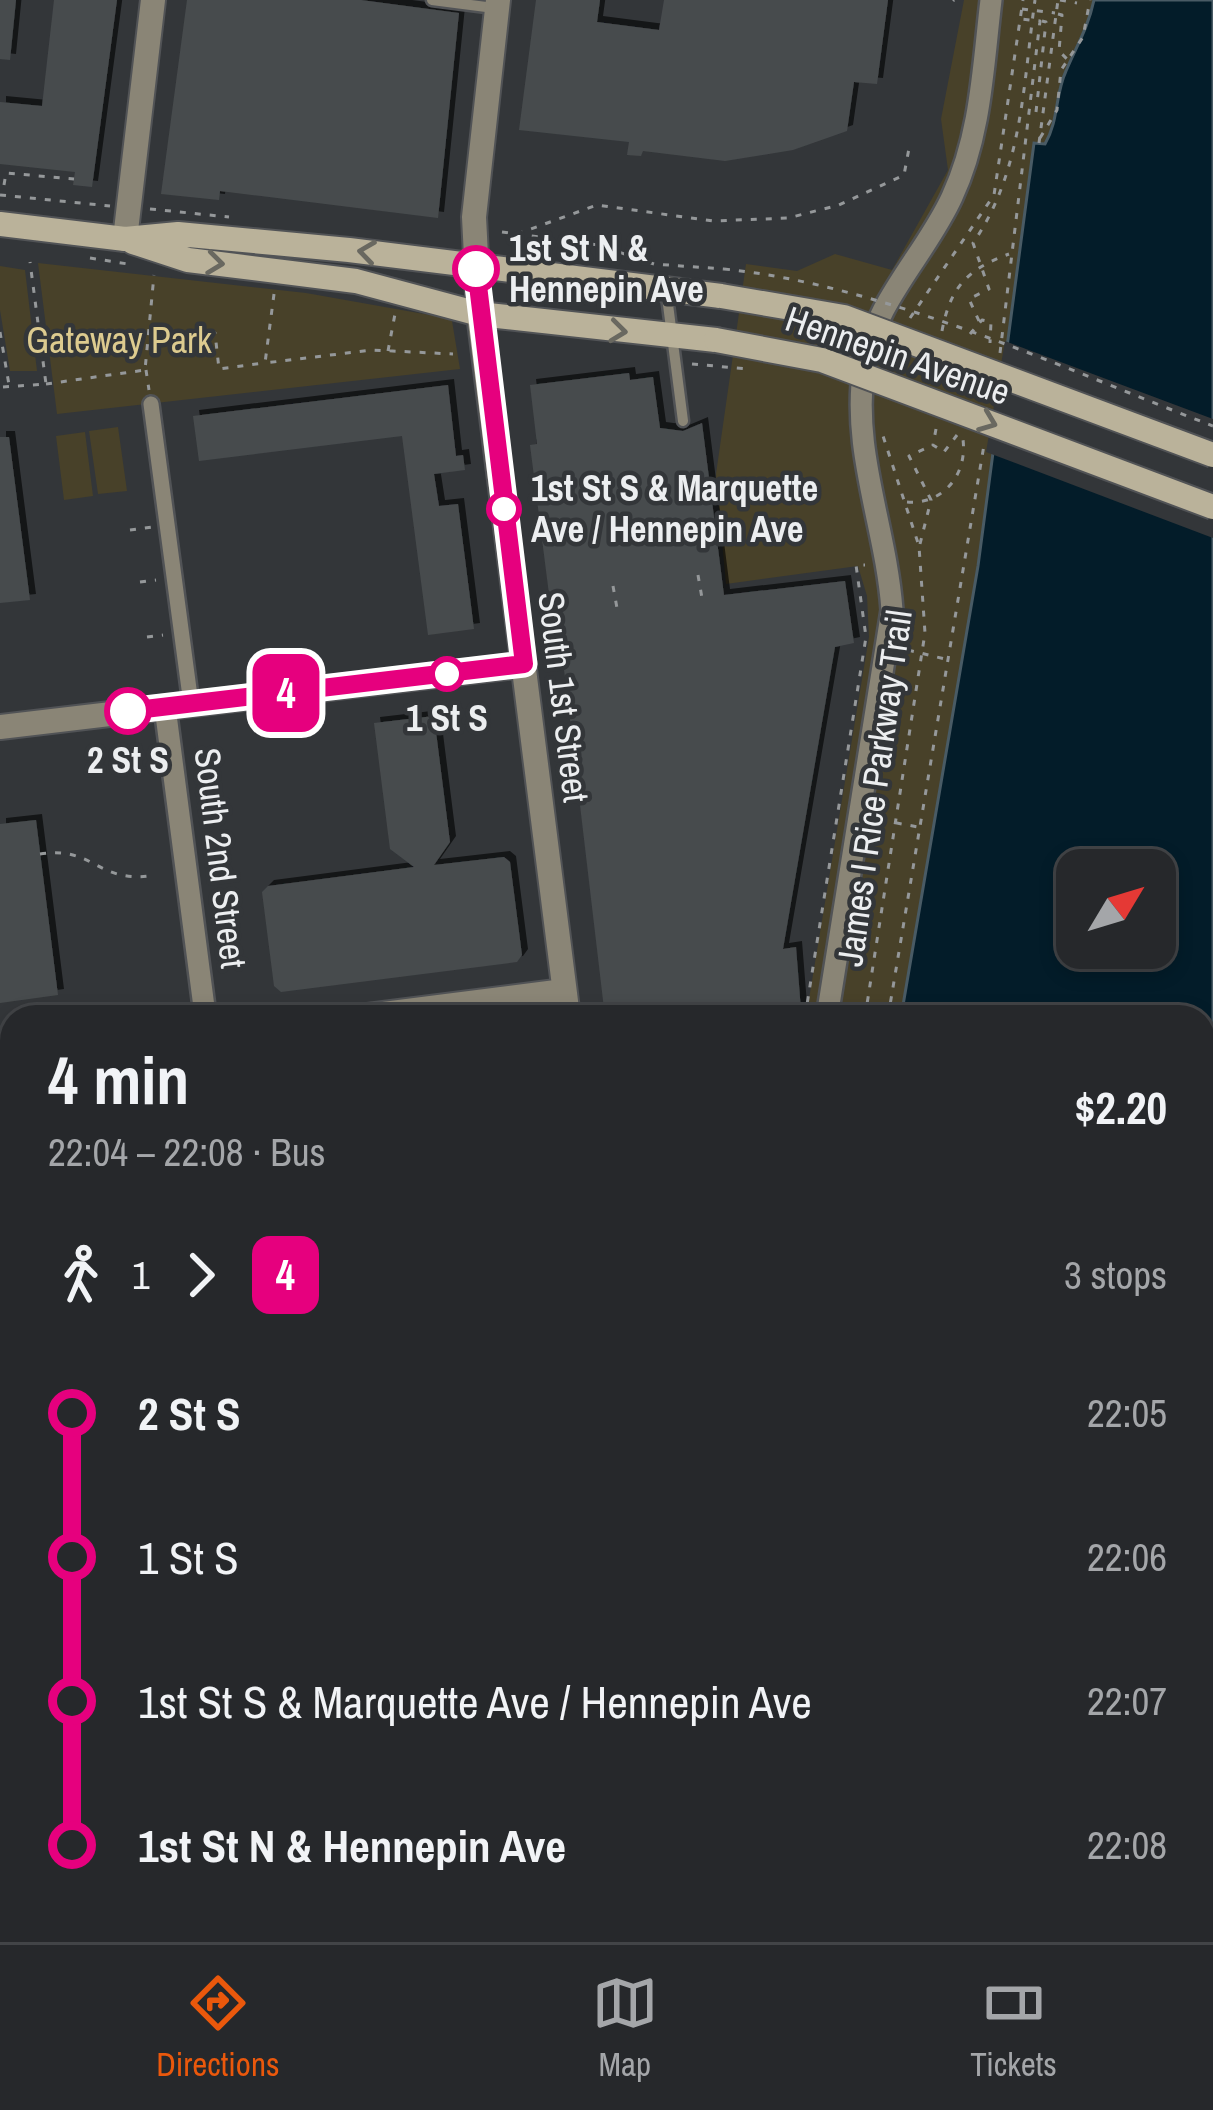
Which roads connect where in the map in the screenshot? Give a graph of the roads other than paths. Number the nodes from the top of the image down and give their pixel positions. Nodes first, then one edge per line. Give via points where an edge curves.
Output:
1 (153, 0) edge
2 (432, 0) edge
3 (991, 0) edge
4 (498, 4) edge
5 (0, 224) edge
6 (125, 239) junction
7 (476, 269) junction
8 (666, 290) junction
9 (479, 314) junction
10 (673, 337) junction
11 (150, 401) road end
12 (683, 421) dead end
13 (1213, 455) edge
14 (1213, 507) edge
15 (524, 664) junction
16 (178, 705) junction
17 (0, 727) edge
18 (564, 991) junction
19 (203, 1005) edge
20 (454, 1005) edge
21 (566, 1005) edge
22 (829, 1005) edge

1 - 6 street
2 - 4 lane
3 - 22 street via 969,158 881,314 865,360 859,426 892,610
4 - 7 street, South 1st Street via 473,217
5 - 6 main road, Hennepin Avenue
7 -> 6 main road, Hennepin Avenue via 178,234
6 -> 9 main road, Hennepin Avenue via 188,260 356,280
7 - 8 main road, Hennepin Avenue
7 - 9 street, South 1st Street
8 - 10 lane
8 - 13 main road, Hennepin Avenue, bridge via 844,317
9 -> 10 main road, Hennepin Avenue
9 - 15 street, South 1st Street
10 - 12 lane
10 -> 14 main road, Hennepin Avenue, bridge via 715,353 822,361
11 - 16 street
15 - 16 street
15 - 18 street, South 1st Street
16 - 17 street
16 - 19 street, South 2nd Street
18 - 20 street
18 - 21 street, South 1st Street

